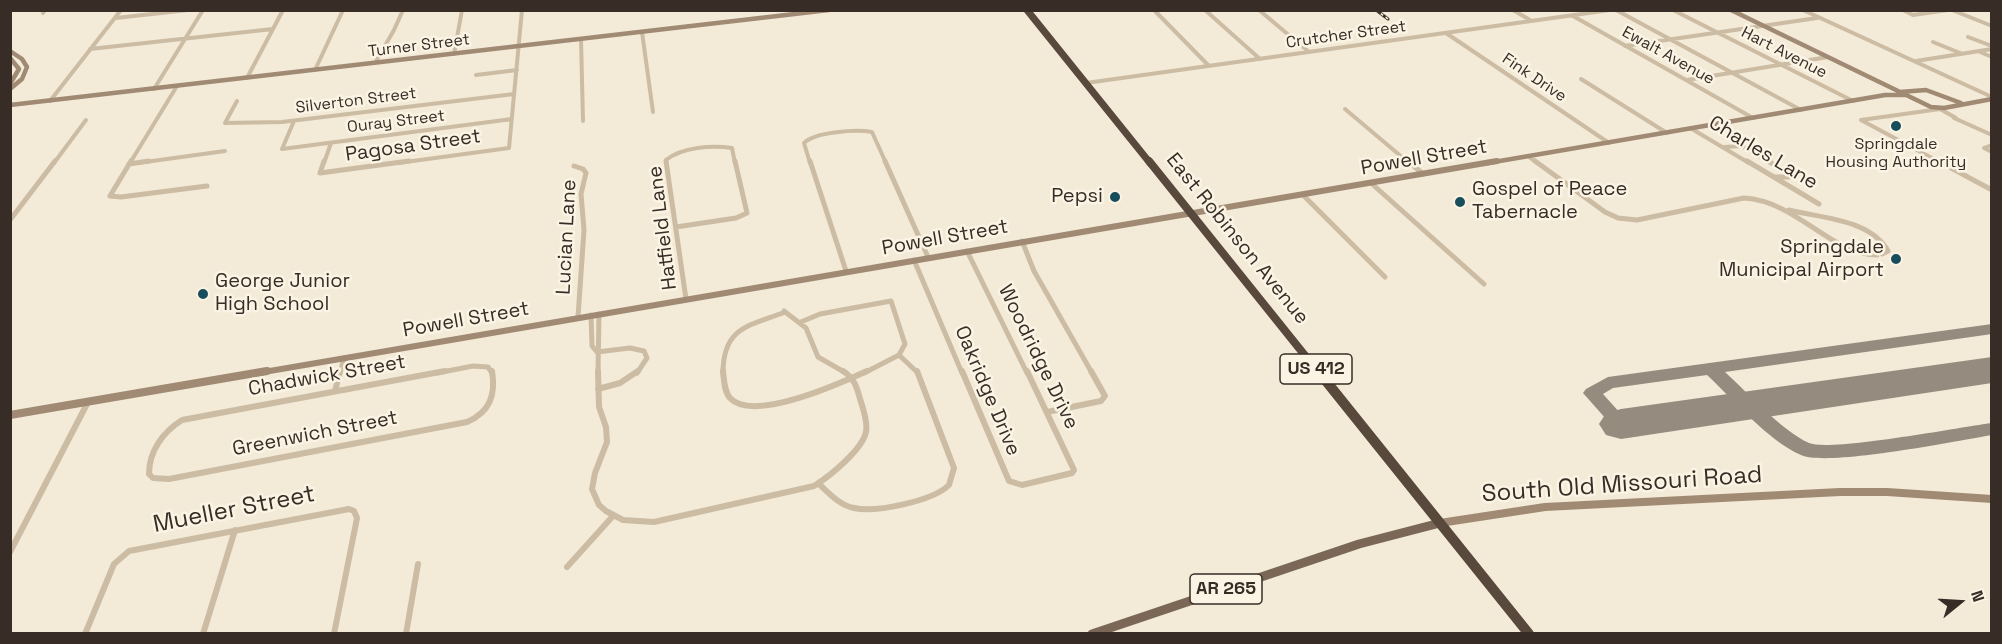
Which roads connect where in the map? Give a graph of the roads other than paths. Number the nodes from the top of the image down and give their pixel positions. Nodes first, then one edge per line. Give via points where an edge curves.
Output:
1 (121, 10) edge
2 (188, 10) edge
3 (203, 10) edge
4 (283, 10) edge
5 (343, 10) edge
6 (404, 10) edge
7 (462, 10) edge
8 (522, 10) edge
9 (829, 10) edge
10 (1026, 10) edge
11 (1154, 10) edge
12 (1205, 10) edge
13 (1259, 10) edge
14 (1514, 10) edge
15 (1610, 10) edge
16 (1616, 10) edge
17 (1673, 10) edge
18 (1731, 10) edge
19 (1803, 10) edge
20 (1903, 10) edge
21 (1950, 10) edge
22 (1571, 16) junction
23 (115, 18) junction
24 (1819, 18) junction
25 (1531, 21) junction
26 (1763, 26) junction
27 (1992, 26) edge
28 (273, 29) junction
29 (642, 32) junction
30 (1446, 33) junction
31 (1717, 33) junction
32 (1968, 37) dead end
33 (186, 39) junction
34 (581, 39) junction
35 (1670, 39) junction
36 (1933, 42) dead end
37 (1625, 46) junction
38 (519, 47) junction
39 (1992, 48) edge
40 (90, 49) junction
41 (10, 51) edge
42 (1978, 51) junction
43 (1310, 52) junction
44 (454, 54) junction
45 (1961, 54) junction
46 (1828, 57) junction
47 (1992, 57) edge
48 (10, 58) edge
49 (1260, 59) junction
50 (1914, 62) junction
51 (375, 63) junction
52 (1781, 65) junction
53 (1209, 66) junction
54 (315, 70) junction
55 (517, 70) junction
56 (1732, 73) junction
57 (476, 75) dead end
58 (247, 78) junction
59 (1581, 79) dead end
60 (1686, 80) junction
61 (1086, 83) junction
62 (10, 84) edge
63 (177, 86) junction
64 (10, 89) edge
65 (154, 89) junction
66 (1904, 93) junction
67 (514, 94) junction
68 (1992, 98) edge
69 (50, 100) junction
70 (237, 101) dead end
71 (1853, 101) junction
72 (1955, 104) junction
73 (10, 105) edge
74 (1936, 108) junction
75 (1345, 109) dead end
76 (1801, 110) junction
77 (653, 112) dead end
78 (1754, 118) junction
79 (512, 119) junction
80 (86, 120) dead end
81 (294, 121) junction
82 (583, 121) dead end
83 (1692, 129) junction
84 (1667, 133) junction
85 (1992, 135) edge
86 (331, 143) junction
87 (1609, 143) junction
88 (1992, 145) edge
89 (1724, 147) junction
90 (225, 151) dead end
91 (1992, 152) edge
92 (1529, 157) junction
93 (129, 164) junction
94 (574, 166) dead end
95 (1423, 174) junction
96 (1774, 177) junction
97 (1371, 183) junction
98 (207, 186) dead end
99 (1992, 190) edge
100 (1304, 195) junction
101 (1819, 204) dead end
102 (1782, 207) junction
103 (1191, 214) junction
104 (13, 215) edge
105 (10, 220) edge
106 (676, 227) junction
107 (1022, 241) junction
108 (967, 251) junction
109 (928, 257) junction
110 (914, 260) junction
111 (846, 271) junction
112 (1385, 277) dead end
113 (1484, 284) dead end
114 (686, 298) junction
115 (595, 314) junction
116 (578, 317) junction
117 (801, 322) junction
118 (597, 352) junction
119 (899, 355) junction
120 (344, 358) junction
121 (851, 377) junction
122 (598, 389) junction
123 (335, 391) junction
124 (88, 402) junction
125 (1047, 412) junction
126 (10, 415) edge
127 (483, 415) joint
128 (1066, 475) joint
129 (153, 478) joint
130 (819, 484) junction
131 (1992, 499) edge
132 (354, 511) joint
133 (613, 516) junction
134 (1440, 523) junction
135 (235, 530) junction
136 (10, 552) edge
137 (418, 564) dead end
138 (567, 567) dead end
139 (85, 633) edge
140 (203, 633) edge
141 (334, 633) edge
142 (406, 633) edge
143 (1092, 633) edge
144 (1529, 633) edge

1 - 23 street
2 - 23 street
3 - 33 street
4 - 28 street
5 - 54 street
6 - 51 street
7 - 44 street
8 - 38 street
9 - 29 street, Turner Street
10 - 61 highway, East Robinson Avenue / US 412
11 - 53 street
12 - 49 street
13 - 43 street
14 - 25 street
15 - 22 street, Crutcher Street
16 - 35 street
17 - 31 street, Hart Avenue
18 - 26 street
19 - 24 street
20 - 21 street via 1913,15
21 - 27 street
22 - 25 street, Crutcher Street
22 - 37 street, Ewalt Avenue
23 - 40 street
24 - 26 street
24 - 50 street
25 - 30 street, Crutcher Street
26 - 31 street
26 - 46 street
28 - 33 street
28 - 58 street
29 - 34 street, Turner Street
29 - 77 street
30 - 43 street, Crutcher Street
30 - 87 street, Fink Drive
31 - 35 street
31 - 52 street, Hart Avenue
32 - 39 street
33 - 40 street
33 - 65 street
34 - 38 street, Turner Street
34 - 82 street
35 - 37 street
35 - 56 street
36 - 45 street
37 - 60 street, Ewalt Avenue
38 - 44 street, Turner Street
38 - 55 street
39 - 42 street
40 - 69 street
41 - 64 street via 22,58 27,67
42 - 45 street
42 - 47 street
43 - 49 street, Crutcher Street
44 - 51 street, Turner Street
45 - 50 street
46 - 52 street
46 - 66 street
48 - 62 street via 19,69
49 - 53 street, Crutcher Street
50 - 68 street
51 - 54 street, Turner Street
52 - 56 street
52 - 71 street, Hart Avenue
53 - 61 street, Crutcher Street
54 - 58 street, Turner Street
55 - 57 street
55 - 67 street
56 - 60 street
56 - 76 street
58 - 63 street, Turner Street
59 - 84 street
60 - 78 street, Ewalt Avenue
61 - 103 highway, East Robinson Avenue / US 412
63 - 65 street, Turner Street
63 - 93 street
65 - 69 street, Turner Street
66 - 71 street, Powell Street
66 - 72 street, Powell Street via 1926,90
66 - 74 street
67 - 79 street
67 - 81 street, Silverton Street
68 - 72 street
69 - 73 street, Turner Street
70 - 81 street, Silverton Street via 225,123
71 - 76 street, Powell Street
72 - 74 street
74 - 85 street
74 - 99 street via 1861,120
75 - 95 street
76 - 78 street, Powell Street
78 - 83 street, Powell Street
79 - 86 street, Ouray Street
79 - 86 street, Pagosa Street via 509,148 320,173
80 - 104 street
81 - 86 street, Ouray Street via 282,149
83 - 84 street, Powell Street
83 - 89 street, Charles Lane
84 - 87 street, Powell Street
87 - 92 street, Powell Street
88 - 91 street via 1984,148
89 - 96 street, Charles Lane
89 - 96 street via 1742,146 1790,174
90 - 93 street
92 - 95 street, Powell Street
92 - 102 street via 1605,212 1623,219 1637,220 1748,198
93 - 98 street via 111,197
94 - 116 street, Lucian Lane via 586,173 581,194 584,230
95 - 97 street, Powell Street
96 - 101 street, Charles Lane
97 - 100 street, Powell Street
97 - 113 street
100 - 103 street, Powell Street
100 - 112 street
102 - 102 street via 1855,252 1867,255 1888,251 1886,245 1855,225
103 - 107 street, Powell Street
103 - 134 highway, East Robinson Avenue / US 412
104 - 105 street
106 - 106 street, Hatfield Lane via 666,160 670,155 729,147 748,210 745,215
106 - 114 street, Hatfield Lane
107 - 108 street, Powell Street
107 - 125 street via 1034,271 1105,396 1101,401
108 - 109 street, Powell Street
108 - 125 street, Woodridge Drive
109 - 110 street, Powell Street
109 - 111 street via 872,132 810,137 804,143
110 - 111 street, Powell Street
110 - 128 street, Oakridge Drive via 1009,481 1022,485
111 - 114 street, Powell Street
114 - 115 street, Powell Street
115 - 116 street, Powell Street
115 - 118 street via 592,346
116 - 120 street, Powell Street
117 - 119 street via 826,312 891,301 905,340
117 - 121 street via 819,358
117 - 121 street via 784,311 737,332 723,355 725,389 730,398 749,405 788,402
118 - 122 street
118 - 122 street via 635,348 644,351 647,358 626,380
119 - 121 street
119 - 130 street via 917,370 954,468 951,484 943,492 868,510 842,505
120 - 123 street
120 - 124 street, Powell Street
121 - 130 street via 866,432
122 - 133 street via 607,442 592,489 599,505
123 - 127 street, Chadwick Street via 473,366 488,368 493,376 491,403
123 - 129 street, Chadwick Street via 191,417 174,424 162,435 148,468
124 - 126 street, Powell Street
124 - 136 street
125 - 128 street, Woodridge Drive via 1073,467 1072,473
127 - 129 street, Greenwich Street via 467,422 169,479
130 - 133 street via 654,522
131 - 134 street, South Old Missouri Road / AR 265 via 1840,492 1534,508
132 - 135 street, Mueller Street via 341,510
132 - 141 street via 357,518
133 - 138 street
134 - 143 main road, South Old Missouri Road / AR 265 via 1359,544
134 - 144 highway, East Robinson Avenue / US 412
135 - 139 street, Mueller Street via 123,554 114,564
135 - 140 street
137 - 142 street

